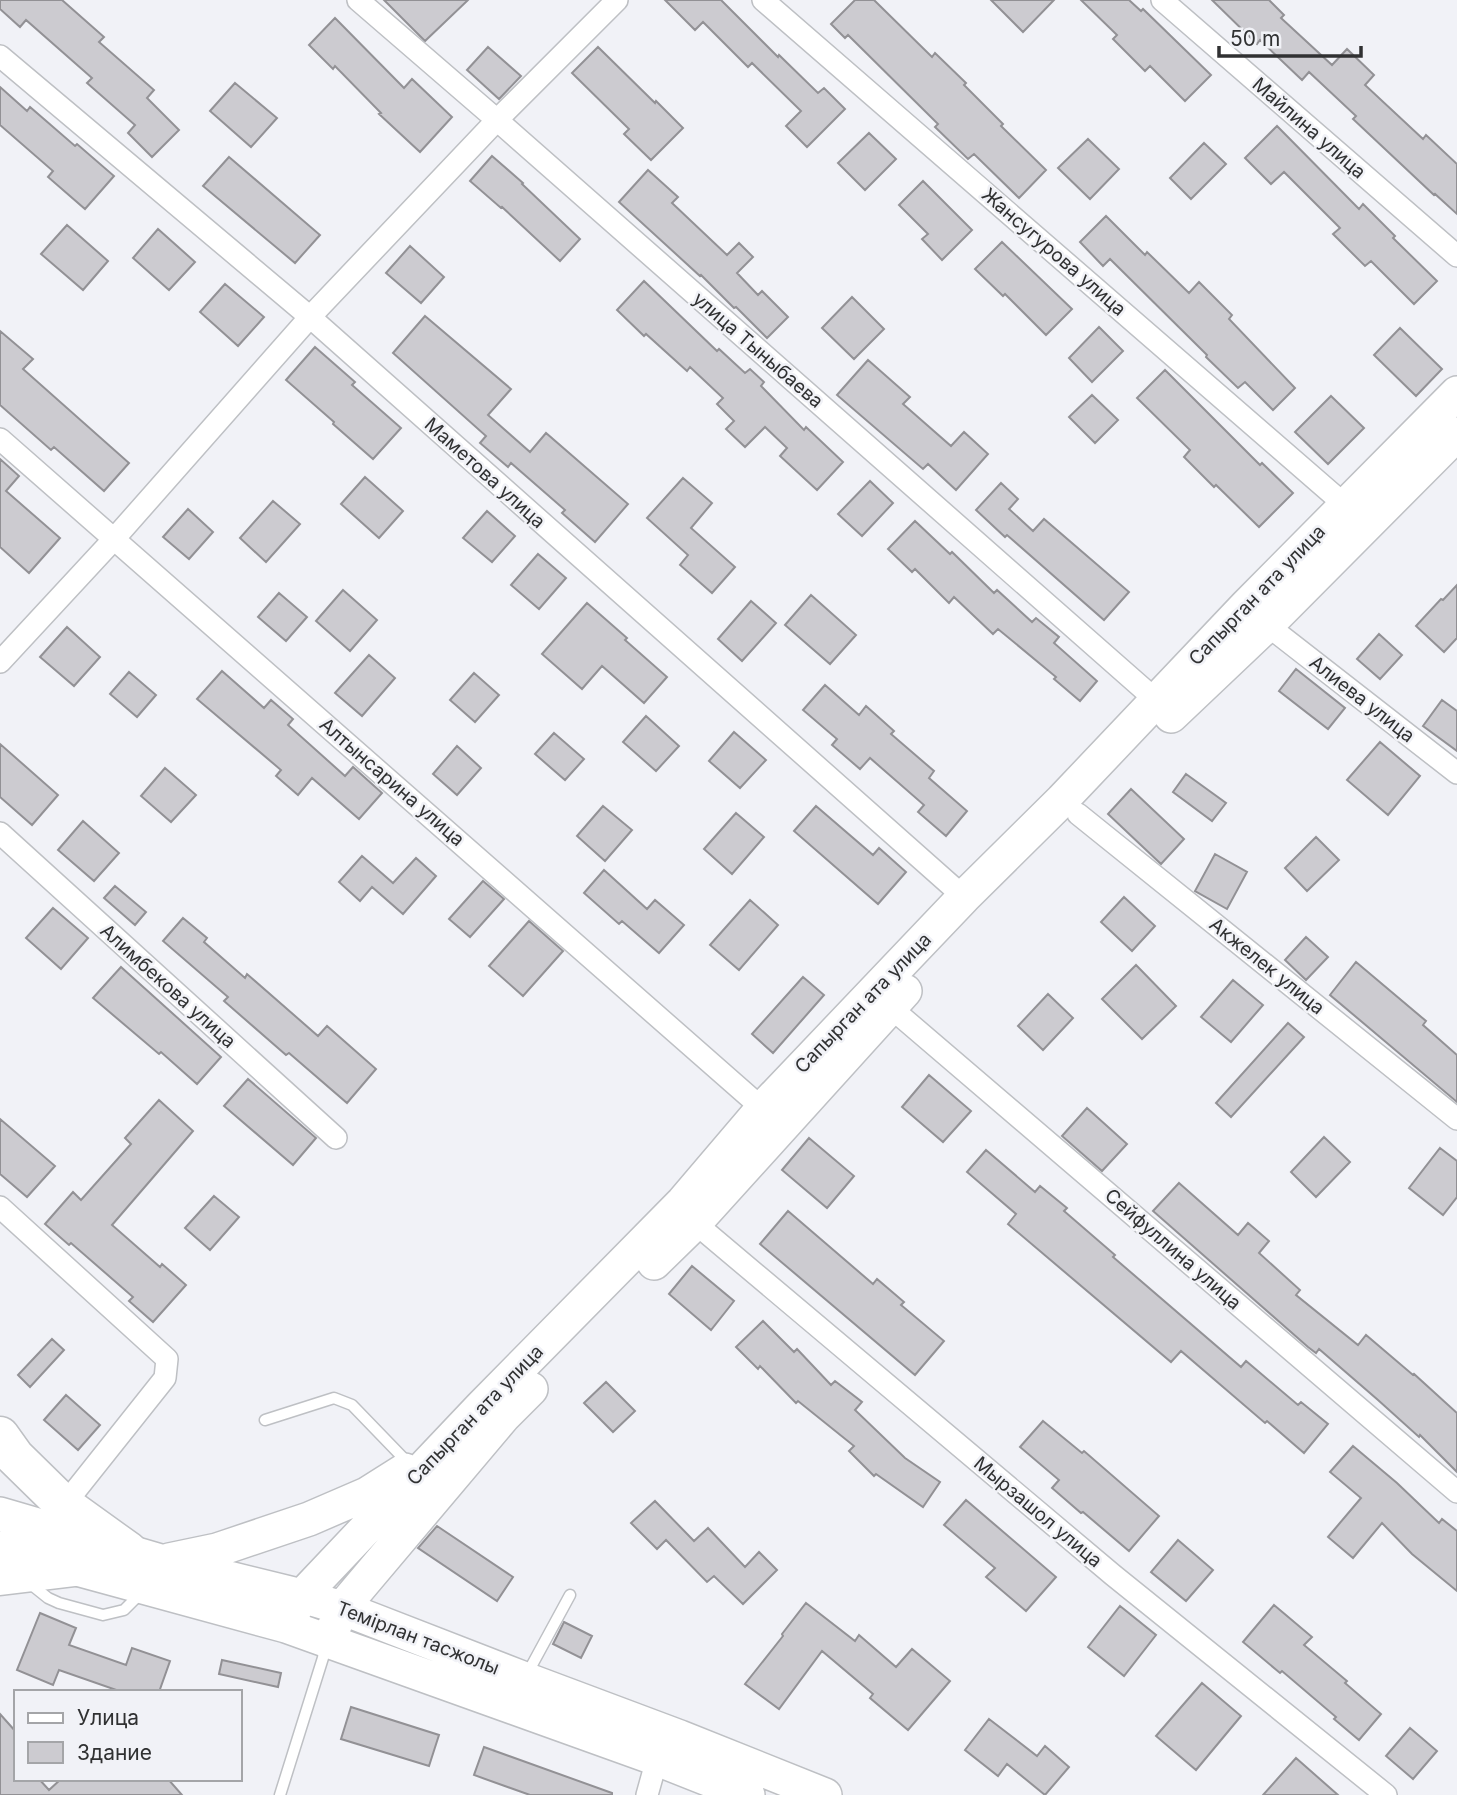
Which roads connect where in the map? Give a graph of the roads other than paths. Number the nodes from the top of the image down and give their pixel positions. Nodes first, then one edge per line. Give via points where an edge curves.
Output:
1 (358, 0) edge
2 (617, 0) edge
3 (763, 0) edge
4 (1162, 0) edge
5 (0, 56) edge
6 (497, 120) junction
7 (1457, 256) edge
8 (310, 317) junction
9 (1457, 393) edge
10 (1457, 434) edge
11 (0, 439) edge
12 (1345, 505) junction
13 (114, 539) junction
14 (1267, 625) junction
15 (0, 662) edge
16 (1157, 701) junction
17 (1457, 773) edge
18 (1078, 814) junction
19 (0, 833) edge
20 (964, 897) junction
21 (890, 1007) junction
22 (772, 1117) junction
23 (1457, 1119) edge
24 (336, 1138) dead end
25 (0, 1207) edge
26 (695, 1223) junction
27 (265, 1420) dead end
28 (0, 1436) edge
29 (446, 1444) junction
30 (411, 1466) junction
31 (1457, 1492) edge
32 (64, 1505) junction
33 (0, 1514) edge
34 (6, 1566) edge
35 (75, 1567) joint
36 (146, 1567) junction
37 (570, 1595) dead end
38 (302, 1596) junction
39 (342, 1608) junction
40 (286, 1626) junction
41 (328, 1642) junction
42 (525, 1679) junction
43 (657, 1759) junction
44 (279, 1795) edge
45 (647, 1795) edge
46 (748, 1795) edge
47 (825, 1795) edge
48 (1386, 1795) edge

1 - 6 street, улица Тыныбаева
2 - 6 street
3 - 12 street, Жансугурова улица
4 - 7 street, Майлина улица
5 - 8 street, Маметова улица
6 - 8 street
6 - 16 street, улица Тыныбаева
8 - 13 street
8 - 20 street, Маметова улица
9 - 12 main road, Сапырган ата улица
10 - 14 main road, Сапырган ата улица
11 - 13 street, Алтынсарина улица
12 - 16 main road, Сапырган ата улица
13 - 15 street
13 - 22 street, Алтынсарина улица
14 - 17 street, Алиева улица
14 - 18 main road, Сапырган ата улица via 1173,714
16 - 20 main road, Сапырган ата улица
18 - 21 main road, Сапырган ата улица
18 - 23 street, Акжелек улица
19 - 24 street, Алимбекова улица
20 - 22 main road, Сапырган ата улица
21 - 22 main road, Сапырган ата улица
21 - 31 street, Сейфуллина улица
22 - 26 main road, Сапырган ата улица
22 - 29 main road, Сапырган ата улица
25 - 32 street via 167,1359 165,1378
26 - 39 main road, Сапырган ата улица via 504,1416
26 - 48 street, Мырзашол улица via 1113,1575
27 - 30 lane via 334,1398 352,1405
28 - 32 highway
29 - 30 main road
29 - 38 main road, Сапырган ата улица
30 - 36 main road via 367,1494 309,1519 217,1550
32 - 36 highway
33 - 36 main road, Темірлан тасжолы
34 - 35 highway
34 - 36 lane via 48,1598 103,1615 124,1610
35 - 36 main road, Темірлан тасжолы
36 - 38 main road, Темірлан тасжолы
36 - 40 main road, Темірлан тасжолы
37 - 42 lane
38 - 39 main road, Темірлан тасжолы
38 - 40 main road, Сапырган ата улица
39 - 41 main road, Сапырган ата улица
39 - 42 main road, Темірлан тасжолы
40 - 41 main road, Темірлан тасжолы
41 - 43 main road, Темірлан тасжолы
41 - 44 lane
42 - 47 main road, Темірлан тасжолы
43 - 45 street
43 - 46 main road, Темірлан тасжолы

